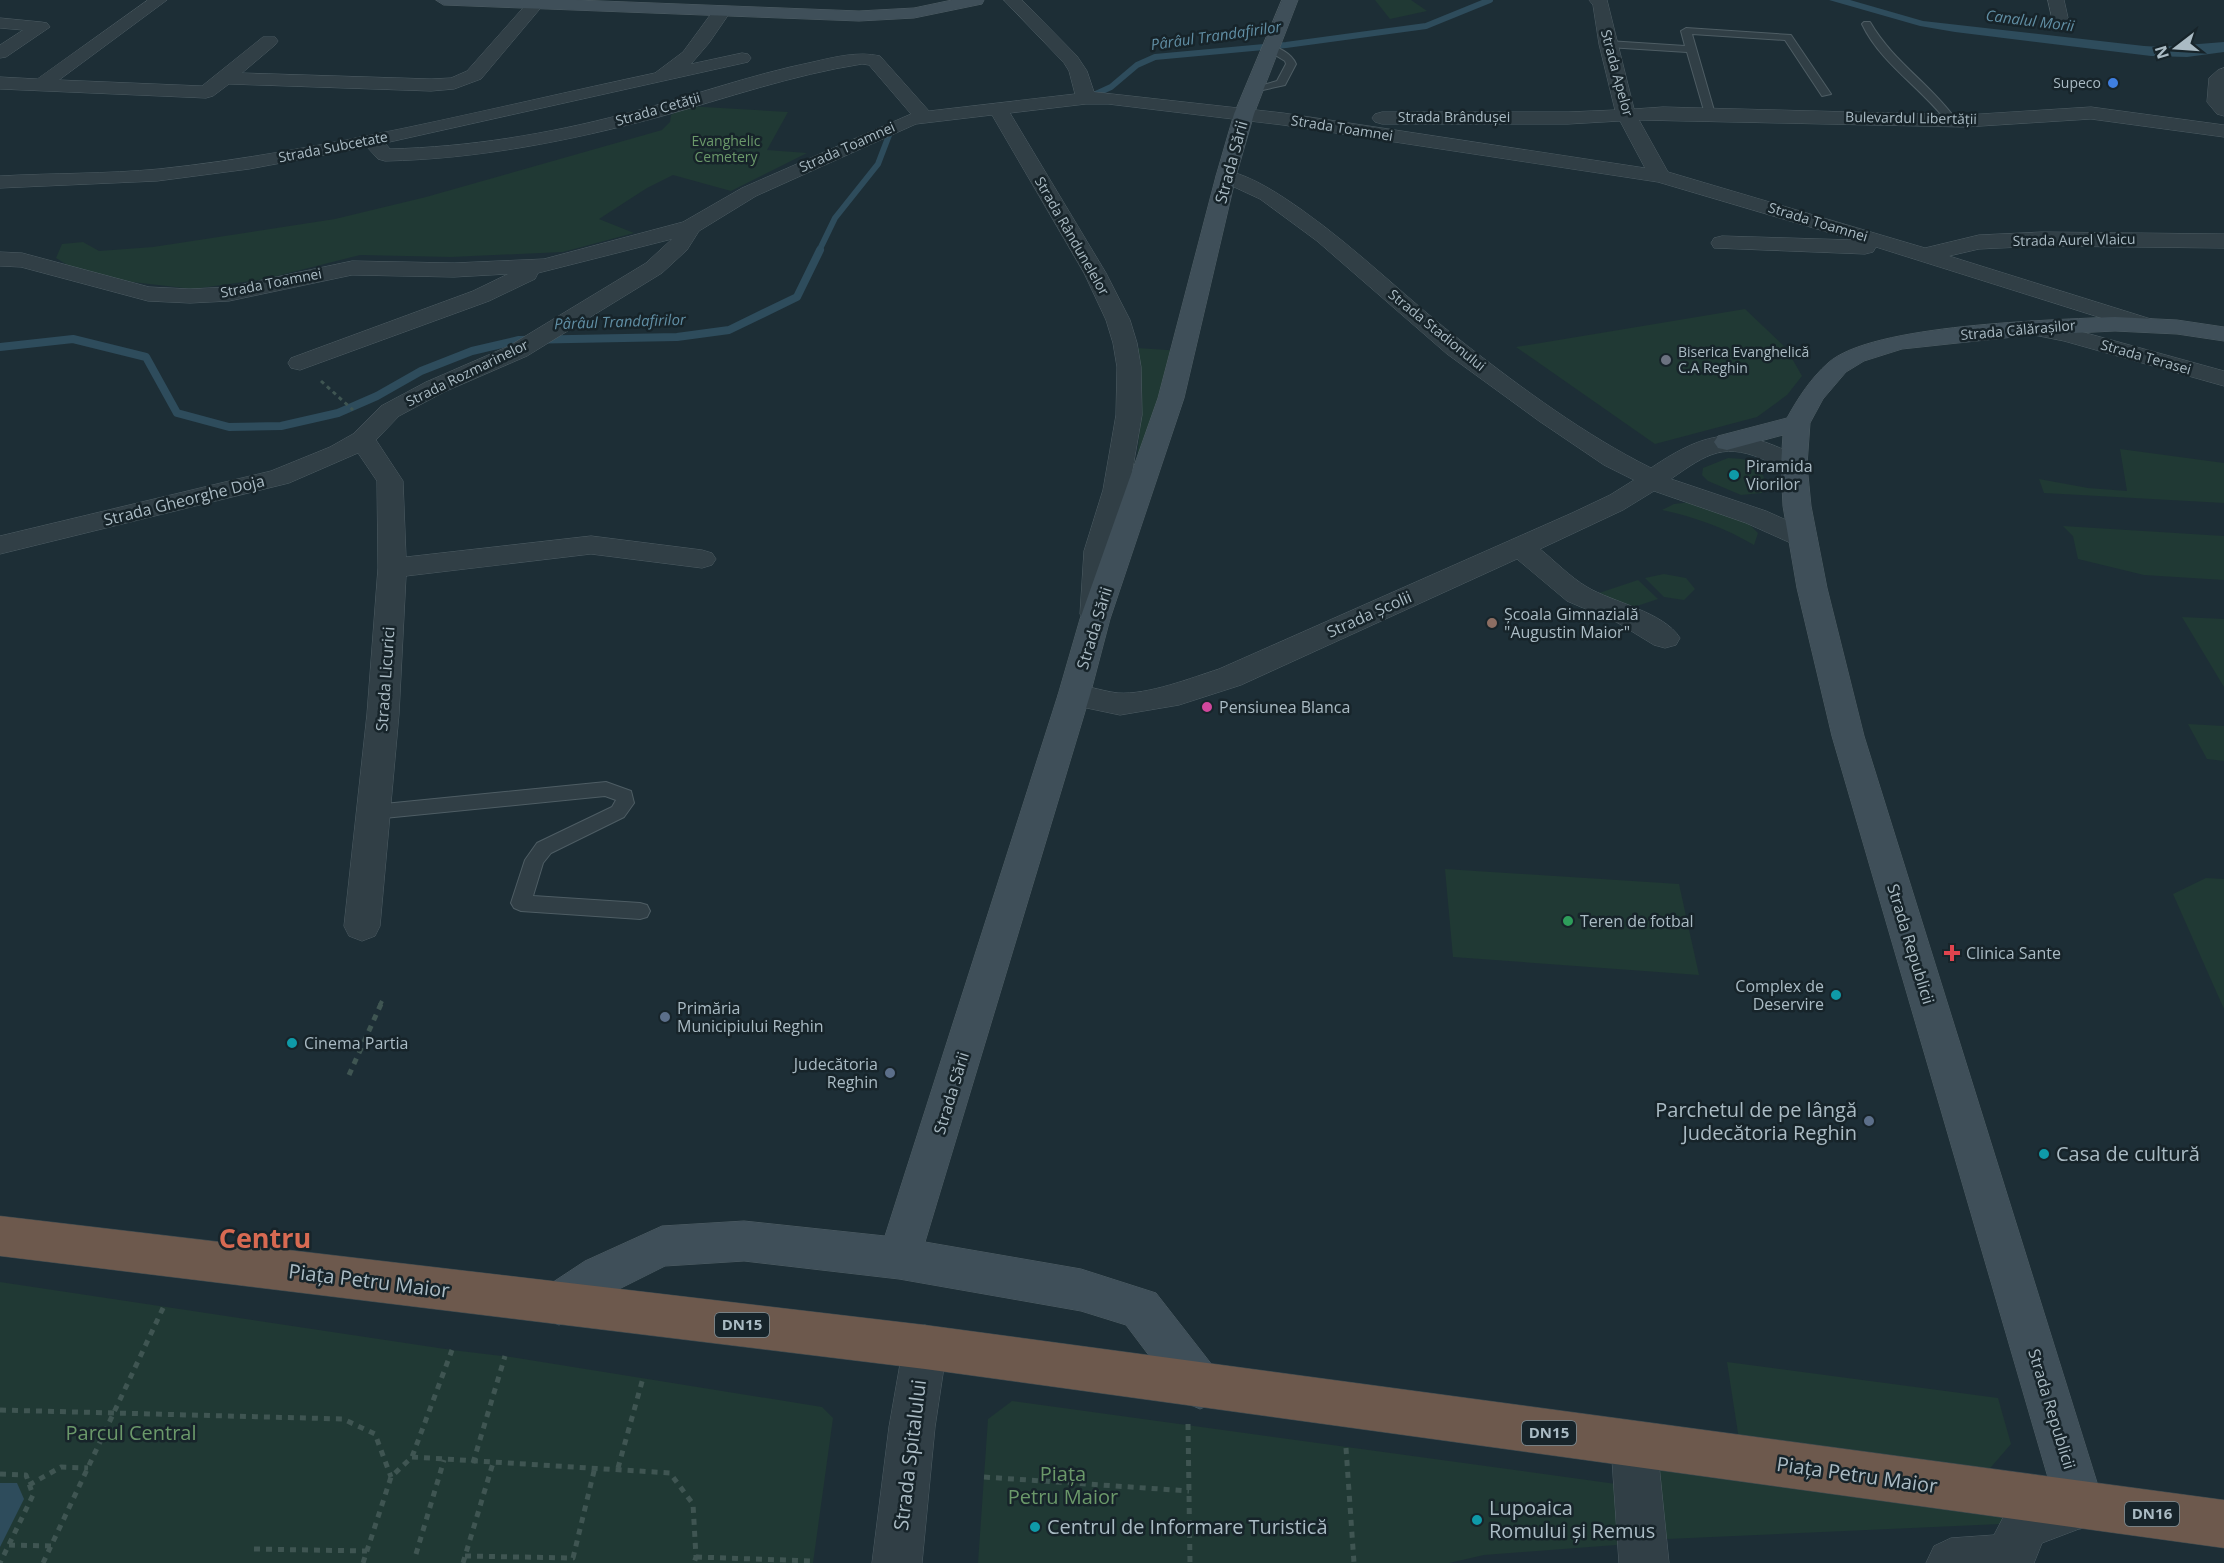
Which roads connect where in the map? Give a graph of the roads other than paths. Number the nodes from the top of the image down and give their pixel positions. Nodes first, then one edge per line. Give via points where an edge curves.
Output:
1 (159, 0) edge
2 (444, 0) edge
3 (976, 0) edge
4 (1012, 0) edge
5 (1290, 0) edge
6 (1597, 0) edge
7 (2055, 0) edge
8 (536, 4) junction
9 (722, 11) junction
10 (2059, 18) dead end
11 (0, 23) edge
12 (1867, 24) dead end
13 (269, 41) dead end
14 (1608, 44) junction
15 (1270, 47) junction
16 (1691, 49) junction
17 (0, 53) edge
18 (742, 58) dead end
19 (661, 76) junction
20 (2222, 77) edge
21 (225, 78) junction
22 (1, 84) edge
23 (39, 86) junction
24 (1253, 91) junction
25 (1826, 94) dead end
26 (1086, 98) junction
27 (999, 111) junction
28 (1244, 114) junction
29 (1626, 114) junction
30 (1710, 114) junction
31 (922, 116) junction
32 (1952, 121) junction
33 (2224, 121) edge
34 (1393, 127) junction
35 (372, 140) junction
36 (1226, 176) junction
37 (1660, 176) junction
38 (0, 182) edge
39 (690, 227) junction
40 (2224, 241) edge
41 (1722, 243) dead end
42 (1904, 248) junction
43 (1925, 255) junction
44 (0, 259) edge
45 (545, 266) junction
46 (2146, 325) junction
47 (2032, 328) junction
48 (2224, 334) edge
49 (300, 363) dead end
50 (2224, 379) edge
51 (1824, 381) joint
52 (1797, 423) junction
53 (362, 439) junction
54 (1727, 442) junction
55 (1794, 465) junction
56 (1651, 480) junction
57 (1803, 538) junction
58 (0, 545) edge
59 (1520, 547) junction
60 (702, 559) dead end
61 (392, 568) junction
62 (1095, 619) junction
63 (1665, 638) dead end
64 (1074, 695) junction
65 (374, 812) junction
66 (640, 911) dead end
67 (362, 926) dead end
68 (0, 1236) edge
69 (899, 1258) junction
70 (559, 1303) junction
71 (925, 1347) junction
72 (1194, 1405) junction
73 (1634, 1445) junction
74 (2080, 1505) junction
75 (2224, 1524) edge
76 (2009, 1561) edge
77 (897, 1563) edge
78 (1644, 1563) edge
79 (1951, 1563) edge

1 - 23 street
2 - 8 main road
3 - 9 main road via 886,15
4 - 26 street via 1071,60
5 - 15 main road, Strada Sării
6 - 14 street, Strada Apelor via 1601,3
7 - 10 street
8 - 9 main road
8 - 21 street via 474,75 454,83
9 - 19 street, Strada Subcetate via 689,58
11 - 17 street via 41,27
12 - 32 lane via 1880,46
13 - 21 street
14 - 16 lane
14 - 29 street, Strada Apelor
15 - 24 main road, Strada Sării
15 - 24 lane via 1292,64 1281,82
16 - 25 lane via 1686,31 1788,37
16 - 30 lane
18 - 19 street, Strada Subcetate
19 - 35 street, Strada Subcetate
20 - 33 street, Bulevardul Libertății via 2216,102
21 - 23 street via 206,92
22 - 23 street
24 - 28 main road, Strada Sării
26 - 27 street, Strada Toamnei
26 - 28 street, Strada Toamnei
27 - 31 street, Strada Toamnei
27 - 62 street, Strada Rândunelelor via 1095,273 1125,343 1129,415 1116,490 1098,551
28 - 34 street, Strada Toamnei
28 - 36 main road, Strada Sării
29 - 30 street, Bulevardul Libertății
29 - 34 street, Strada Brândușei
29 - 37 street, Strada Apelor
30 - 32 street, Bulevardul Libertății
31 - 35 street, Strada Cetății via 874,60 862,58 759,80 624,120 508,144 385,154
31 - 39 street, Strada Toamnei via 749,192
32 - 33 street, Bulevardul Libertății via 2091,112 2194,127
34 - 37 street, Strada Toamnei
35 - 38 street, Strada Subcetate via 157,175
36 - 56 street, Strada Stadionului via 1257,190 1325,236 1456,349 1548,416
36 - 62 main road, Strada Sării via 1171,398
37 - 42 street, Strada Toamnei
39 - 45 street, Strada Toamnei
39 - 53 street, Strada Rozmarinelor via 679,245 654,268 518,351 390,411
40 - 43 street, Strada Aurel Vlaicu via 2042,239 1979,242
41 - 42 street
42 - 43 street, Strada Toamnei
43 - 46 street, Strada Toamnei
44 - 45 street, Strada Toamnei via 22,260 148,294 190,296 229,294 352,268 499,270
45 - 49 street, Strada Toamnei via 481,296
46 - 47 main road, Strada Călărașilor
46 - 48 main road, Strada Călărașilor
47 - 50 street, Strada Terasei
47 - 51 main road, Strada Călărașilor via 1876,347 1855,356
51 - 52 main road, Strada Republicii
52 - 54 main road
52 - 55 main road, Strada Republicii
53 - 58 street, Strada Gheorghe Doja via 321,462 280,477
53 - 61 street, Strada Licurici via 390,481
54 - 55 street via 1766,451
54 - 56 street, Strada Școlii via 1698,452
55 - 57 main road, Strada Republicii
56 - 57 street
56 - 59 street, Strada Școlii via 1620,500
57 - 74 main road, Strada Republicii via 1848,736
59 - 63 street via 1577,594 1628,616
59 - 64 street, Strada Școlii via 1230,677 1168,696 1120,704
60 - 61 street via 591,545
61 - 65 street, Strada Licurici
62 - 64 main road, Strada Sării
64 - 69 main road, Strada Sării
65 - 66 lane via 606,789 625,796 618,812 544,848 534,860 521,903
65 - 67 street, Strada Licurici
68 - 70 highway, Piața Petru Maior / DN15
69 - 70 main road via 744,1240 662,1245 600,1276
69 - 72 main road via 1081,1290 1140,1308
70 - 71 highway, Piața Petru Maior / DN15
71 - 72 highway, Piața Petru Maior / DN15
71 - 77 street, Strada Spitalului
72 - 73 highway, Piața Petru Maior / DN15
73 - 74 highway, Piața Petru Maior / DN15
73 - 78 street
74 - 75 highway, DN16
74 - 76 street via 2025,1525
76 - 79 street

